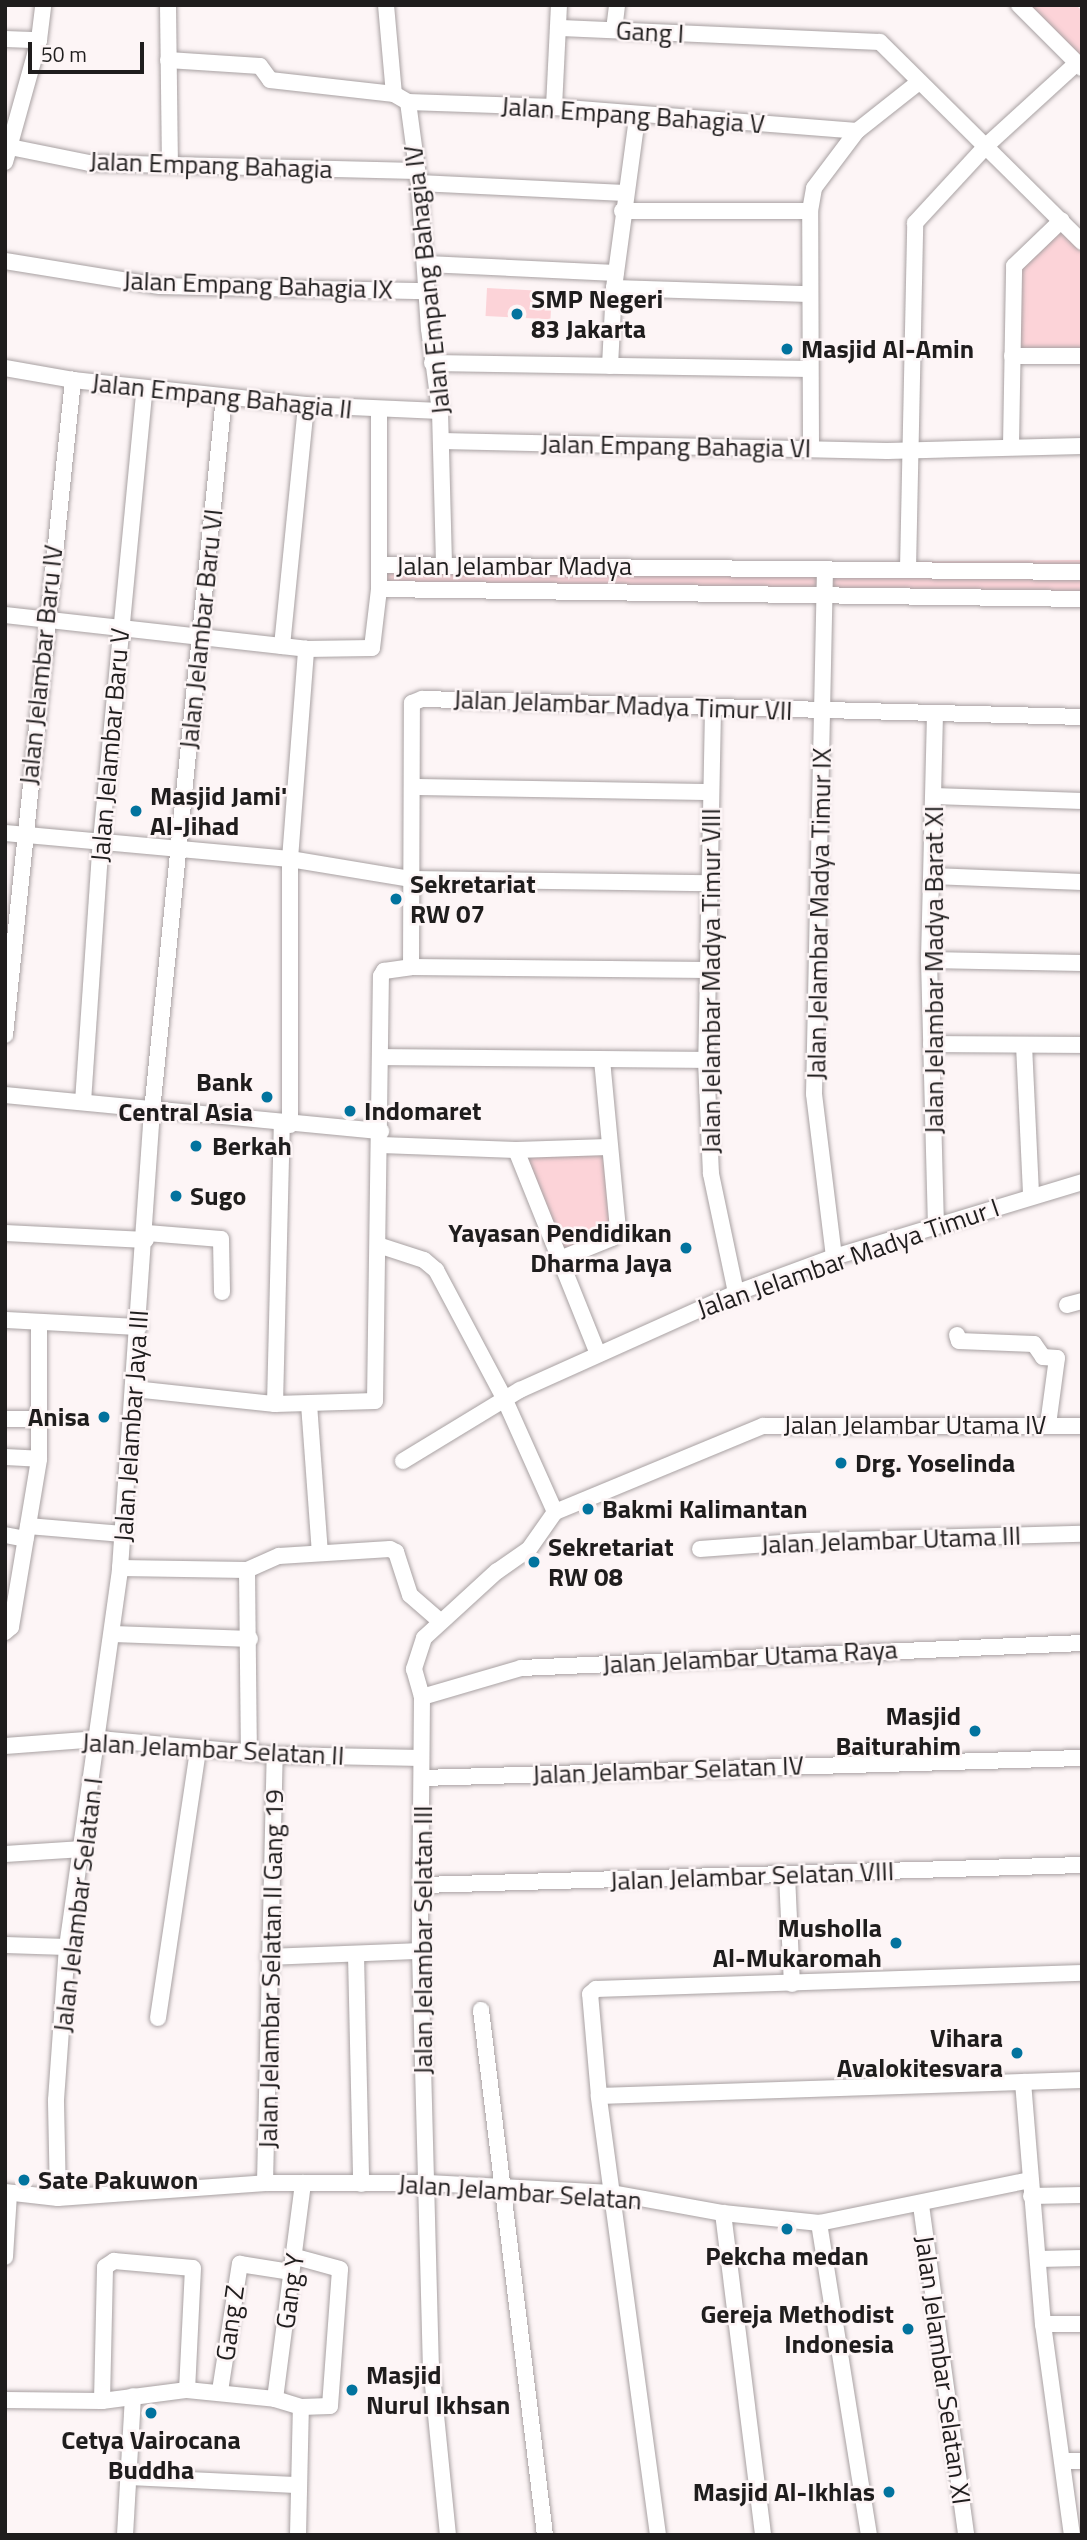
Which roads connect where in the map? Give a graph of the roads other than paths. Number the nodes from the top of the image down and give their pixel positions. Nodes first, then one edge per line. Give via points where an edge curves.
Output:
1 (43, 5) edge
2 (168, 5) edge
3 (386, 5) edge
4 (559, 5) edge
5 (617, 5) edge
6 (1019, 5) edge
7 (561, 28) junction
8 (614, 30) junction
9 (5, 39) edge
10 (40, 40) junction
11 (168, 60) junction
12 (1079, 66) edge
13 (919, 82) junction
14 (401, 98) junction
15 (554, 107) junction
16 (637, 117) junction
17 (857, 131) junction
18 (986, 146) junction
19 (7, 152) edge
20 (170, 165) junction
21 (418, 177) junction
22 (625, 193) junction
23 (622, 211) junction
24 (810, 211) junction
25 (1062, 220) junction
26 (1082, 242) edge
27 (5, 261) edge
28 (435, 265) junction
29 (615, 281) junction
30 (428, 291) junction
31 (809, 294) junction
32 (1012, 356) junction
33 (1082, 356) edge
34 (432, 363) junction
35 (610, 366) junction
36 (5, 368) edge
37 (810, 369) junction
38 (73, 380) junction
39 (145, 388) junction
40 (224, 397) junction
41 (306, 405) junction
42 (440, 411) junction
43 (379, 412) junction
44 (442, 441) junction
45 (1011, 445) junction
46 (1082, 446) edge
47 (910, 448) junction
48 (811, 449) junction
49 (444, 564) junction
50 (379, 565) junction
51 (825, 569) junction
52 (908, 569) junction
53 (1082, 572) edge
54 (379, 589) junction
55 (825, 595) junction
56 (1082, 599) edge
57 (5, 615) edge
58 (47, 620) junction
59 (120, 628) junction
60 (201, 638) junction
61 (282, 646) junction
62 (306, 649) junction
63 (713, 709) junction
64 (824, 711) junction
65 (935, 714) junction
66 (1082, 718) edge
67 (412, 787) junction
68 (711, 792) junction
69 (934, 796) junction
70 (1082, 801) edge
71 (5, 833) edge
72 (24, 834) junction
73 (101, 841) junction
74 (178, 847) junction
75 (290, 859) junction
76 (932, 876) junction
77 (411, 879) junction
78 (1082, 882) edge
79 (709, 883) junction
80 (929, 960) junction
81 (1082, 963) edge
82 (411, 967) junction
83 (708, 970) junction
84 (5, 1035) edge
85 (931, 1044) junction
86 (1024, 1045) junction
87 (1082, 1045) edge
88 (381, 1057) junction
89 (706, 1060) junction
90 (602, 1061) junction
91 (5, 1096) edge
92 (83, 1102) junction
93 (152, 1111) junction
94 (286, 1124) junction
95 (381, 1138) junction
96 (608, 1147) junction
97 (516, 1150) junction
98 (1082, 1182) edge
99 (1031, 1194) junction
100 (936, 1226) junction
101 (5, 1233) edge
102 (146, 1236) junction
103 (377, 1245) junction
104 (834, 1256) junction
105 (560, 1259) junction
106 (222, 1292) dead end
107 (736, 1293) junction
108 (5, 1320) edge
109 (39, 1323) junction
110 (139, 1327) junction
111 (957, 1335) dead end
112 (597, 1352) junction
113 (134, 1389) junction
114 (504, 1398) junction
115 (275, 1404) junction
116 (309, 1404) junction
117 (5, 1419) edge
118 (39, 1419) junction
119 (1048, 1425) junction
120 (1082, 1426) edge
121 (5, 1457) edge
122 (39, 1460) junction
123 (403, 1461) dead end
124 (555, 1512) junction
125 (27, 1532) junction
126 (123, 1534) junction
127 (1082, 1534) edge
128 (5, 1535) edge
129 (700, 1549) dead end
130 (320, 1553) junction
131 (120, 1568) junction
132 (247, 1570) junction
133 (440, 1621) junction
134 (5, 1632) edge
135 (114, 1634) junction
136 (250, 1639) junction
137 (1082, 1643) edge
138 (422, 1697) junction
139 (99, 1739) junction
140 (5, 1746) edge
141 (198, 1749) junction
142 (249, 1753) junction
143 (275, 1755) junction
144 (421, 1758) junction
145 (1082, 1758) edge
146 (422, 1778) junction
147 (83, 1849) junction
148 (5, 1854) edge
149 (1082, 1865) edge
150 (787, 1875) junction
151 (423, 1885) junction
152 (5, 1945) edge
153 (67, 1947) junction
154 (420, 1951) junction
155 (356, 1955) junction
156 (269, 1957) junction
157 (1082, 1973) edge
158 (792, 1984) junction
159 (481, 2010) dead end
160 (158, 2018) dead end
161 (1082, 2080) edge
162 (1023, 2082) junction
163 (599, 2096) junction
164 (265, 2183) junction
165 (303, 2183) junction
166 (428, 2183) junction
167 (361, 2184) junction
168 (504, 2186) junction
169 (1031, 2188) junction
170 (7, 2193) edge
171 (612, 2193) junction
172 (1082, 2195) edge
173 (58, 2198) junction
174 (920, 2205) junction
175 (723, 2213) junction
176 (819, 2223) junction
177 (5, 2257) edge
178 (1039, 2259) junction
179 (1082, 2259) edge
180 (293, 2265) junction
181 (1044, 2324) junction
182 (1082, 2324) edge
183 (187, 2390) junction
184 (220, 2391) junction
185 (134, 2396) junction
186 (275, 2399) junction
187 (5, 2400) edge
188 (102, 2401) junction
189 (301, 2407) junction
190 (1063, 2461) junction
191 (1082, 2461) edge
192 (127, 2477) junction
193 (298, 2486) junction
194 (125, 2535) edge
195 (298, 2535) edge
196 (448, 2535) edge
197 (545, 2535) edge
198 (658, 2535) edge
199 (763, 2535) edge
200 (869, 2535) edge
201 (966, 2535) edge
202 (1072, 2535) edge

1 - 10 street
2 - 11 street
3 - 14 street, Jalan Empang Bahagia IV
4 - 7 street
5 - 8 street
6 - 12 street
7 - 8 street, Gang I
7 - 15 street
8 - 13 street, Gang I via 876,40
9 - 10 street
10 - 19 street
11 - 14 street, Jalan Empang Bahagia V via 260,66 270,80
11 - 20 street
12 - 18 street
13 - 17 street
13 - 18 street, Gang I
14 - 15 street, Jalan Empang Bahagia V
14 - 21 street, Jalan Empang Bahagia IV
15 - 16 street, Jalan Empang Bahagia V
16 - 17 street, Jalan Empang Bahagia V
16 - 22 street
17 - 24 street via 819,177
18 - 25 street, Gang I
18 - 47 street via 915,223
19 - 20 street, Jalan Empang Bahagia via 89,163
20 - 21 street, Jalan Empang Bahagia
21 - 22 street, Jalan Empang Bahagia
21 - 28 street, Jalan Empang Bahagia IV
22 - 23 street
23 - 24 street
23 - 29 street
24 - 31 street
25 - 26 street, Gang I
25 - 32 street via 1014,265
27 - 30 street, Jalan Empang Bahagia IX via 160,286
28 - 29 street
28 - 30 street, Jalan Empang Bahagia IV
29 - 31 street
29 - 35 street
30 - 34 street, Jalan Empang Bahagia IV
31 - 37 street
32 - 33 street
32 - 45 street
34 - 35 street
34 - 42 street, Jalan Empang Bahagia IV
35 - 37 street
36 - 38 street, Jalan Empang Bahagia II
37 - 48 street
38 - 39 street, Jalan Empang Bahagia II
38 - 58 street, Jalan Jelambar Baru IV
39 - 40 street, Jalan Empang Bahagia II
39 - 59 street, Jalan Jelambar Baru V
40 - 41 street, Jalan Empang Bahagia II
40 - 60 street, Jalan Jelambar Baru VI
41 - 43 street, Jalan Empang Bahagia II
41 - 61 street
42 - 43 street, Jalan Empang Bahagia II
42 - 44 street, Jalan Empang Bahagia IV
43 - 50 street
44 - 48 street, Jalan Empang Bahagia VI
44 - 49 street, Jalan Empang Bahagia IV
45 - 46 street, Jalan Empang Bahagia VI
45 - 47 street, Jalan Empang Bahagia VI
47 - 48 street, Jalan Empang Bahagia VI
47 - 52 street
49 - 50 street, Jalan Jelambar Madya
49 - 51 street, Jalan Jelambar Madya
50 - 54 street, Jalan Jelambar Madya
51 - 52 street, Jalan Jelambar Madya
51 - 55 street, Jalan Jelambar Madya Timur IX
52 - 53 street, Jalan Jelambar Madya
54 - 55 street, Jalan Jelambar Madya
54 - 62 street via 376,639 367,650
55 - 56 street, Jalan Jelambar Madya
55 - 64 street, Jalan Jelambar Madya Timur IX
57 - 58 street
58 - 59 street
58 - 72 street, Jalan Jelambar Baru IV
59 - 60 street
59 - 73 street, Jalan Jelambar Baru V
60 - 61 street
60 - 74 street, Jalan Jelambar Baru VI
61 - 62 street
62 - 75 street
63 - 64 street, Jalan Jelambar Madya Timur VII
63 - 67 street, Jalan Jelambar Madya Timur VII via 422,699 410,709
63 - 68 street, Jalan Jelambar Madya Timur VIII
64 - 65 street, Jalan Jelambar Madya Timur VII
64 - 104 street, Jalan Jelambar Madya Timur IX via 814,1094
65 - 66 street, Jalan Jelambar Madya Timur VII
65 - 69 street, Jalan Jelambar Madya Barat XI
67 - 68 street
67 - 77 street
68 - 79 street, Jalan Jelambar Madya Timur VIII
69 - 70 street
69 - 76 street, Jalan Jelambar Madya Barat XI
71 - 72 street
72 - 73 street
72 - 84 street, Jalan Jelambar Baru IV
73 - 74 street
73 - 92 street, Jalan Jelambar Baru V
74 - 75 street
74 - 93 street, Jalan Jelambar Baru VI
75 - 77 street
75 - 94 street
76 - 78 street
76 - 80 street, Jalan Jelambar Madya Barat XI
77 - 79 street
77 - 82 street
79 - 83 street, Jalan Jelambar Madya Timur VIII
80 - 81 street
80 - 85 street, Jalan Jelambar Madya Barat XI
82 - 83 street
82 - 88 street via 382,973
83 - 89 street, Jalan Jelambar Madya Timur VIII
85 - 86 street
85 - 100 street, Jalan Jelambar Madya Barat XI
86 - 87 street
86 - 99 street
88 - 90 street
88 - 95 street
89 - 90 street
89 - 107 street, Jalan Jelambar Madya Timur VIII via 710,1174
90 - 96 street
91 - 92 street
92 - 93 street
93 - 94 street
93 - 102 street, Jalan Jelambar Jaya III
94 - 95 street
94 - 115 street
95 - 97 street
95 - 103 street
96 - 97 street
96 - 105 street via 616,1234
97 - 105 street
98 - 99 street, Jalan Jelambar Madya Timur I
99 - 100 street, Jalan Jelambar Madya Timur I
100 - 104 street, Jalan Jelambar Madya Timur I
101 - 102 street
102 - 106 street via 221,1239
102 - 110 street, Jalan Jelambar Jaya III
103 - 114 street via 432,1265
103 - 116 street via 378,1395 370,1404
104 - 107 street, Jalan Jelambar Madya Timur I
105 - 112 street
107 - 112 street, Jalan Jelambar Madya Timur I
108 - 109 street
109 - 110 street
109 - 118 street
110 - 113 street, Jalan Jelambar Jaya III
111 - 119 street via 959,1341 1034,1344 1042,1357 1056,1358
112 - 114 street, Jalan Jelambar Madya Timur I
113 - 115 street
113 - 126 street, Jalan Jelambar Jaya III
114 - 123 street, Jalan Jelambar Madya Timur I
114 - 124 street
115 - 116 street
116 - 130 street
117 - 118 street
118 - 122 street
119 - 120 street, Jalan Jelambar Utama IV
119 - 124 street, Jalan Jelambar Utama IV via 763,1426
121 - 122 street
122 - 125 street
124 - 133 street, Jalan Jelambar Selatan III via 529,1549
125 - 126 street
125 - 128 street
125 - 134 street via 11,1627
126 - 131 street, Jalan Jelambar Jaya III
127 - 129 street, Jalan Jelambar Utama III via 809,1541
130 - 132 street via 279,1556
130 - 133 street via 394,1550 410,1595
131 - 132 street
131 - 135 street, Jalan Jelambar Jaya III
132 - 136 street
133 - 138 street, Jalan Jelambar Selatan III via 417,1648 414,1669
135 - 136 street
135 - 139 street, Jalan Jelambar Jaya III
136 - 142 street
137 - 138 street, Jalan Jelambar Utama Raya via 521,1668
138 - 144 street, Jalan Jelambar Selatan III
139 - 140 street, Jalan Jelambar Selatan II
139 - 141 street, Jalan Jelambar Selatan II
139 - 147 street, Jalan Jelambar Selatan I
141 - 142 street, Jalan Jelambar Selatan II
141 - 160 street
142 - 143 street, Jalan Jelambar Selatan II
143 - 144 street, Jalan Jelambar Selatan II
143 - 156 street, Jalan Jelambar Selatan II Gang 19
144 - 146 street, Jalan Jelambar Selatan III
145 - 146 street, Jalan Jelambar Selatan IV
146 - 151 street, Jalan Jelambar Selatan III
147 - 148 street
147 - 153 street, Jalan Jelambar Selatan I
149 - 150 street, Jalan Jelambar Selatan VIII
150 - 151 street, Jalan Jelambar Selatan VIII
150 - 158 street
151 - 154 street, Jalan Jelambar Selatan III
152 - 153 street
153 - 173 street, Jalan Jelambar Selatan I via 57,2100
154 - 155 street
154 - 166 street, Jalan Jelambar Selatan III
155 - 156 street
155 - 167 street
156 - 164 street, Jalan Jelambar Selatan II Gang 19
157 - 158 street
158 - 163 street via 596,1989 589,1998
159 - 168 street
161 - 162 street
162 - 163 street
162 - 169 street
163 - 171 street
164 - 165 street, Jalan Jelambar Selatan
164 - 173 street, Jalan Jelambar Selatan
165 - 167 street, Jalan Jelambar Selatan
165 - 180 street, Gang Y
166 - 167 street, Jalan Jelambar Selatan
166 - 168 street, Jalan Jelambar Selatan
166 - 196 street, Jalan Jelambar Selatan III via 431,2365
168 - 171 street, Jalan Jelambar Selatan
168 - 197 street
169 - 172 street, Jalan Jelambar Selatan
169 - 174 street, Jalan Jelambar Selatan
169 - 178 street
170 - 173 street, Jalan Jelambar Selatan
170 - 177 street
171 - 175 street, Jalan Jelambar Selatan
171 - 198 street
174 - 176 street, Jalan Jelambar Selatan
174 - 201 street, Jalan Jelambar Selatan XI
175 - 176 street, Jalan Jelambar Selatan
175 - 199 street
176 - 200 street
178 - 179 street
178 - 181 street
180 - 184 street, Gang Z via 240,2264
180 - 186 street, Gang Y
180 - 189 street via 340,2269 330,2406
181 - 182 street
181 - 190 street
183 - 184 street
183 - 185 street
183 - 188 street via 193,2268 114,2261 105,2267
184 - 186 street
185 - 188 street
185 - 192 street
186 - 189 street
187 - 188 street
189 - 193 street
190 - 191 street
190 - 202 street
192 - 193 street
192 - 194 street
193 - 195 street

